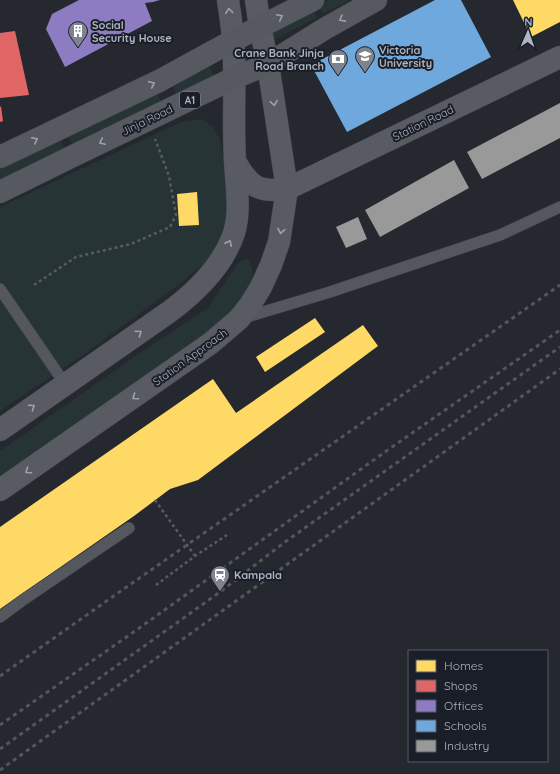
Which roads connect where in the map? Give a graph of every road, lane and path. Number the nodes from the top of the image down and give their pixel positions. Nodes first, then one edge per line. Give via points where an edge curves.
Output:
1 (228, 0) edge
2 (256, 0) edge
3 (313, 0) edge
4 (376, 0) edge
5 (260, 27) junction
6 (234, 40) junction
7 (560, 57) edge
8 (268, 64) junction
9 (234, 78) junction
10 (149, 120) junction
11 (0, 157) edge
12 (235, 161) junction
13 (287, 189) junction
14 (0, 192) edge
15 (560, 207) edge
16 (34, 285) dead end
17 (0, 289) edge
18 (239, 319) junction
19 (65, 384) junction
20 (0, 430) edge
21 (0, 490) edge
22 (155, 500) dead end
23 (129, 528) dead end
24 (227, 535) dead end
25 (195, 556) junction
26 (156, 584) dead end
27 (0, 617) edge

6 -> 1 street
2 - 5 street, Station Approach
5 -> 3 main road
4 -> 8 main road, Jinja Road / A1
5 - 6 main road
5 - 8 street, Station Approach
6 - 9 street
11 -> 6 main road via 159,81
7 - 13 street, Station Road
8 - 9 main road, Jinja Road / A1
8 -> 13 street, Station Approach
9 - 10 main road, Jinja Road / A1
9 - 12 street
10 -> 14 main road, Jinja Road / A1
10 - 16 path via 169,176 176,215 170,227 131,244 76,257
12 - 13 street via 242,173 257,187
19 -> 12 street via 185,300 218,264 235,227 238,199
13 -> 18 street, Station Approach via 279,242 271,265 261,287
15 - 18 lane via 500,235 330,292
17 - 19 lane
18 -> 21 street, Station Approach via 197,354
20 -> 19 street
22 - 25 path, bridge
23 - 27 lane
24 - 25 path
25 - 26 path

